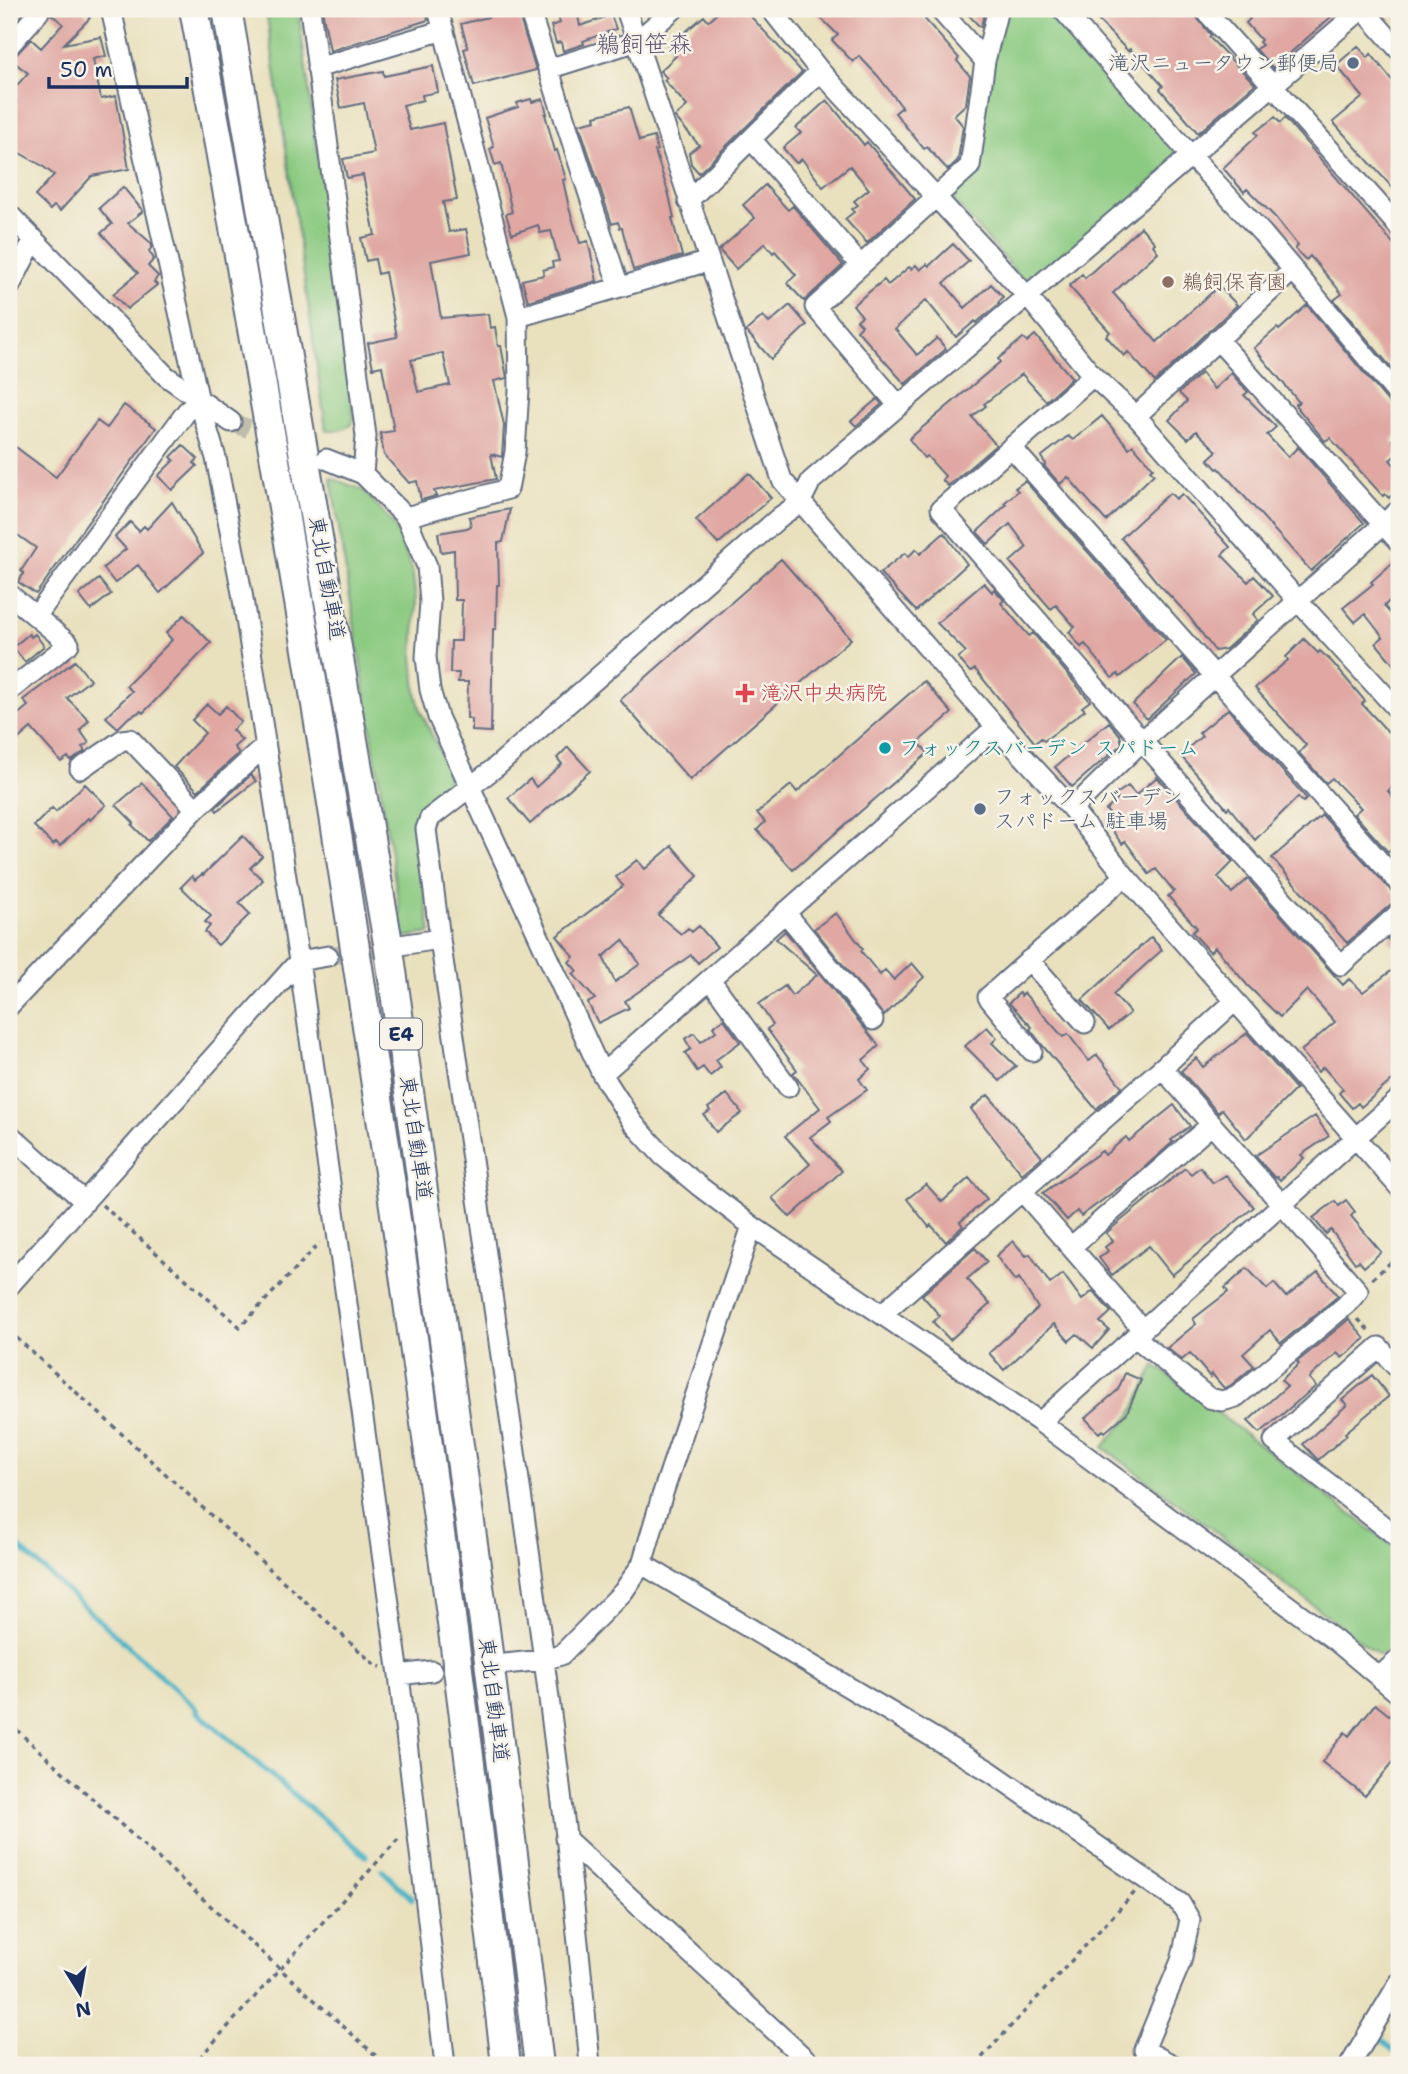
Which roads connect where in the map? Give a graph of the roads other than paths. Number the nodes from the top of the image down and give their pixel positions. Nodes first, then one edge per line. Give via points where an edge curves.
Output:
1 (111, 9) edge
2 (194, 9) edge
3 (227, 9) edge
4 (310, 9) edge
5 (438, 9) edge
6 (528, 9) edge
7 (626, 9) edge
8 (674, 9) edge
9 (771, 9) edge
10 (939, 9) edge
11 (998, 9) edge
12 (1062, 9) edge
13 (1204, 9) edge
14 (1362, 9) edge
15 (39, 12) dead end
16 (444, 30) junction
17 (637, 41) junction
18 (9, 46) edge
19 (1399, 51) edge
20 (985, 61) junction
21 (317, 68) junction
22 (548, 69) junction
23 (820, 71) junction
24 (1273, 86) junction
25 (751, 139) junction
26 (1191, 156) junction
27 (936, 195) junction
28 (688, 201) junction
29 (9, 214) edge
30 (1399, 227) edge
31 (34, 239) junction
32 (709, 261) junction
33 (860, 265) junction
34 (1293, 270) junction
35 (619, 287) junction
36 (9, 288) edge
37 (1028, 297) junction
38 (518, 317) junction
39 (1217, 339) junction
40 (1093, 376) junction
41 (1399, 396) edge
42 (199, 401) junction
43 (900, 406) junction
44 (1136, 416) junction
45 (231, 422) tunnel mouth
46 (1012, 447) junction
47 (326, 459) tunnel mouth
48 (363, 474) junction
49 (800, 503) junction
50 (1399, 510) edge
51 (406, 517) junction
52 (1384, 524) junction
53 (1399, 542) edge
54 (9, 594) edge
55 (1299, 602) junction
56 (37, 615) junction
57 (1215, 676) junction
58 (9, 691) edge
59 (1399, 711) edge
60 (996, 727) junction
61 (1142, 741) junction
62 (265, 746) junction
63 (80, 769) dead end
64 (471, 785) junction
65 (196, 809) junction
66 (1072, 809) junction
67 (1125, 876) junction
68 (1399, 884) edge
69 (785, 912) junction
70 (1399, 913) edge
71 (440, 939) junction
72 (400, 945) tunnel mouth
73 (328, 956) tunnel mouth
74 (1030, 960) junction
75 (299, 961) junction
76 (710, 979) junction
77 (1235, 1001) junction
78 (9, 1006) edge
79 (873, 1020) dead end
80 (1084, 1023) dead end
81 (1032, 1051) dead end
82 (1162, 1068) junction
83 (602, 1074) junction
84 (788, 1087) dead end
85 (1399, 1100) edge
86 (1212, 1124) junction
87 (9, 1134) edge
88 (1357, 1139) junction
89 (1399, 1187) edge
90 (1022, 1191) junction
91 (88, 1199) junction
92 (1282, 1205) junction
93 (752, 1226) junction
94 (1071, 1247) junction
95 (9, 1286) edge
96 (883, 1313) junction
97 (1139, 1334) junction
98 (1399, 1370) edge
99 (1040, 1422) junction
100 (1399, 1538) edge
101 (642, 1564) junction
102 (1399, 1659) edge
103 (543, 1660) junction
104 (505, 1664) dead end
105 (432, 1671) dead end
106 (399, 1675) junction
107 (1379, 1677) junction
108 (1399, 1694) edge
109 (565, 1838) junction
110 (1399, 1983) edge
111 (445, 2065) edge
112 (506, 2065) edge
113 (539, 2065) edge
114 (590, 2065) edge
115 (812, 2065) edge
116 (1173, 2065) edge
117 (1350, 2065) edge

1 - 42 street
2 - 112 highway, 東北自動車道 / E4 via 356,944 454,1633
3 - 113 highway, 東北自動車道 / E4 via 388,943 485,1629
4 - 21 street
5 - 16 street
6 - 22 street
7 - 17 street
8 - 17 street
9 - 23 street
10 - 20 street
11 - 20 street
12 - 26 street
13 - 24 street
14 - 19 street
14 - 24 street
15 - 18 street
16 - 21 street
16 - 38 street
17 - 22 street
17 - 28 street
20 - 27 street via 970,166
21 - 48 street via 366,436
22 - 35 street
23 - 25 street
23 - 27 street
24 - 26 street
24 - 30 street
25 - 28 street
25 - 33 street
26 - 34 street
26 - 37 street
27 - 33 street
27 - 37 street
28 - 32 street
29 - 31 street
31 - 36 street
31 - 42 street via 166,376
32 - 35 street
32 - 49 street via 782,480
33 - 43 street via 816,307
34 - 39 street
34 - 41 street
35 - 38 street
37 - 40 street
37 - 43 street
38 - 51 street via 518,402 508,489
39 - 44 street
39 - 52 street
40 - 44 street
40 - 46 street
42 - 45 street
42 - 56 street via 187,411
42 - 62 street via 216,458
43 - 49 street via 811,481
44 - 55 street
46 - 57 street
46 - 61 street via 941,509
47 - 48 street
48 - 51 street
49 - 60 street
49 - 64 street
50 - 52 street
51 - 64 street via 427,566 430,690
52 - 53 street
52 - 55 street
54 - 56 street
55 - 57 street
55 - 59 street
56 - 58 street via 69,644
57 - 61 street
57 - 68 street
60 - 66 street
60 - 69 street
61 - 66 street
61 - 70 street via 1341,965
62 - 65 street
62 - 75 street
63 - 65 street via 130,739
64 - 71 street via 430,818 426,829
64 - 83 street
65 - 78 street
66 - 67 street
67 - 74 street
67 - 77 street
69 - 76 street
69 - 79 street
71 - 72 street
71 - 103 street
73 - 75 street
74 - 80 street
74 - 81 street via 988,997
75 - 91 street
75 - 106 street
76 - 83 street
76 - 84 street
77 - 82 street
77 - 88 street
82 - 86 street
82 - 90 street
83 - 93 street via 633,1123 663,1156
85 - 88 street
86 - 92 street
86 - 94 street
87 - 91 street
88 - 89 street
88 - 92 street
90 - 94 street
90 - 96 street
91 - 95 street
92 - 97 street
92 - 97 street via 1352,1298 1236,1396 1222,1401 1209,1398
93 - 96 street
93 - 101 street
94 - 97 street
96 - 99 street
97 - 99 street
98 - 100 street via 1379,1347 1274,1441
99 - 107 street
101 - 103 street via 623,1592 561,1655
101 - 116 street via 990,1772 1180,1903 1190,1920 1181,1961 1144,2050
102 - 107 street
103 - 104 street
103 - 109 street
105 - 106 street
106 - 111 street
107 - 108 street
109 - 114 street
109 - 115 street
110 - 117 street

